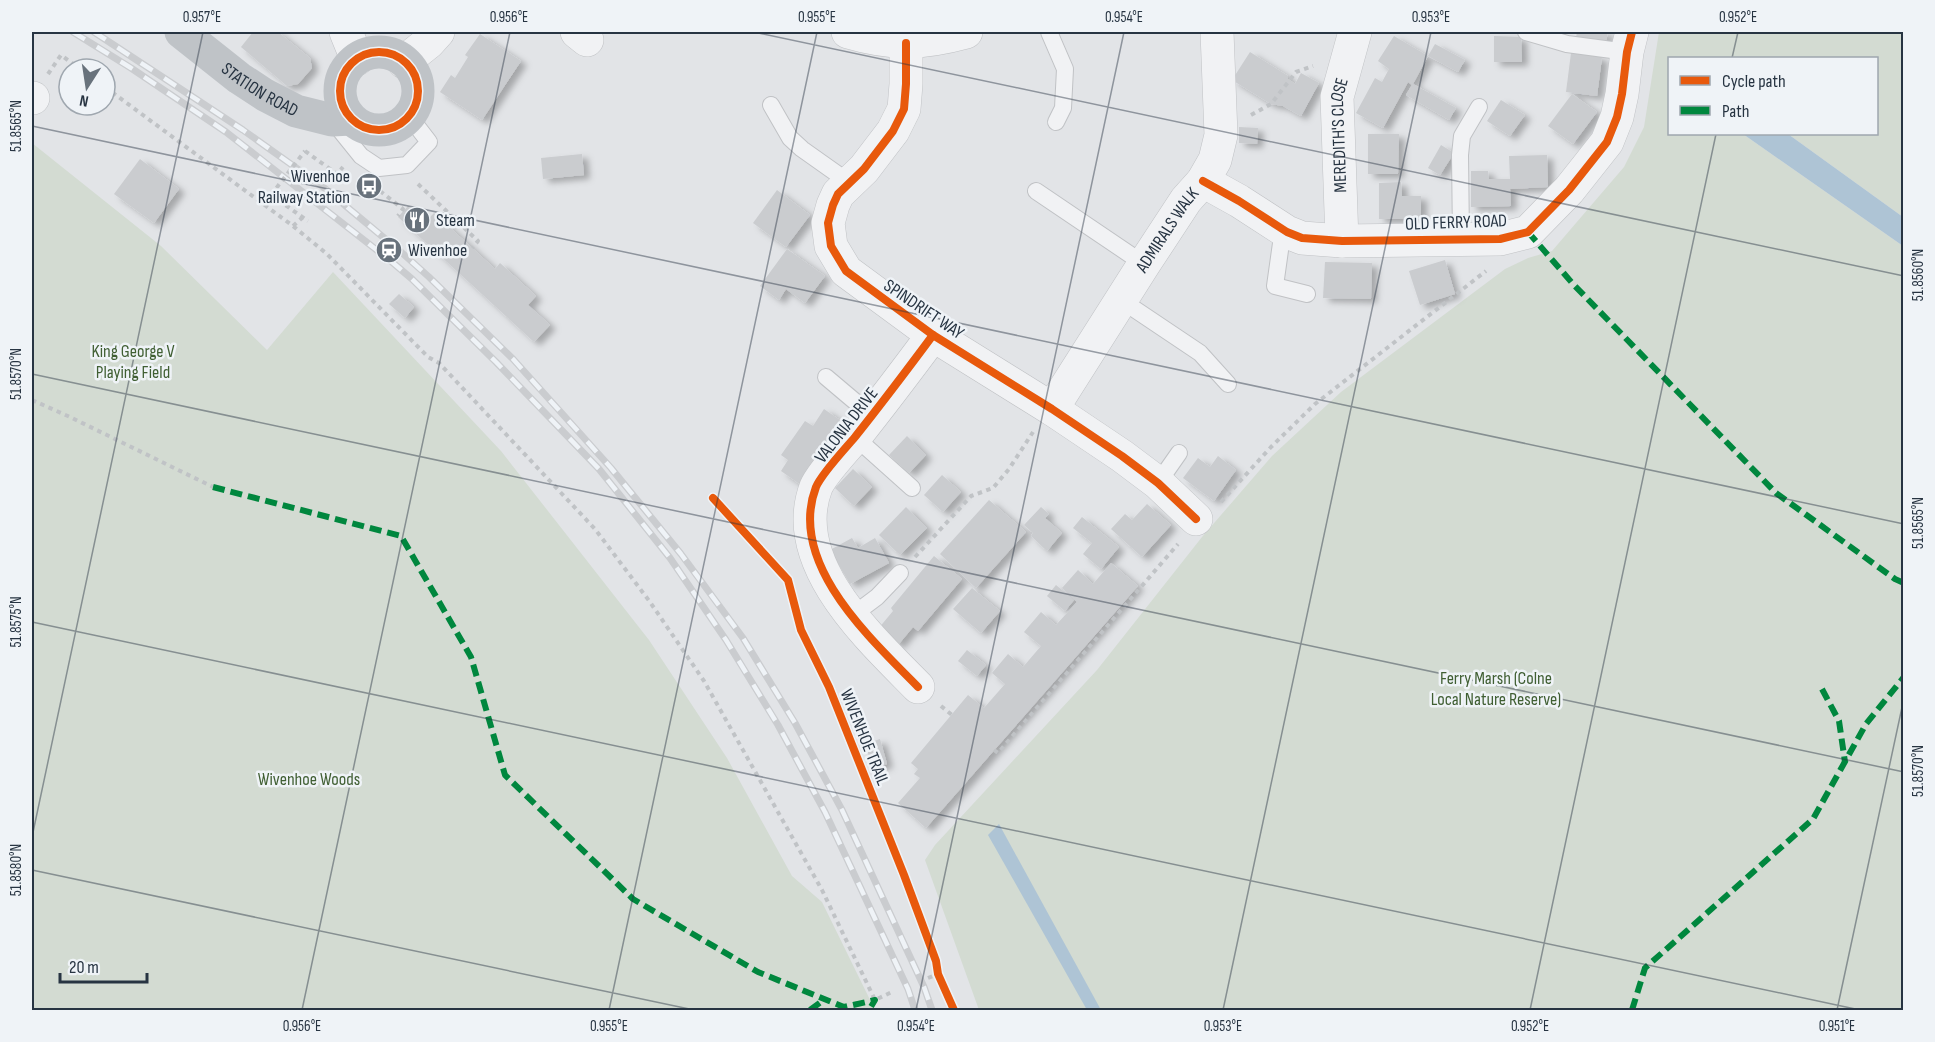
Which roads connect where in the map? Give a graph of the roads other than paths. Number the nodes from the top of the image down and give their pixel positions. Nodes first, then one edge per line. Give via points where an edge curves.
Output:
1 (181, 32) edge
2 (438, 32) edge
3 (848, 32) edge
4 (966, 32) edge
5 (1050, 32) edge
6 (1217, 32) edge
7 (1355, 32) edge
8 (1526, 32) edge
9 (1629, 42) edge
10 (906, 43) junction
11 (352, 45) edge
12 (404, 62) junction
13 (771, 105) dead end
14 (1479, 107) dead end
15 (409, 116) junction
16 (342, 120) junction
17 (1056, 122) dead end
18 (1203, 181) junction
19 (850, 183) junction
20 (1036, 191) dead end
21 (1283, 229) junction
22 (1461, 239) junction
23 (1342, 241) junction
24 (1144, 264) junction
25 (1307, 294) dead end
26 (1121, 300) junction
27 (933, 335) junction
28 (826, 377) dead end
29 (1228, 384) dead end
30 (1050, 407) junction
31 (863, 426) junction
32 (1179, 453) dead end
33 (1158, 483) junction
34 (912, 489) dead end
35 (1196, 519) road end
36 (900, 573) road end
37 (853, 615) junction
38 (918, 687) dead end

1 - 16 main road, STATION ROAD via 265,95 296,111
2 - 12 street
3 - 10 street
4 - 10 street
5 - 17 lane via 1065,69 1063,108
6 - 18 street, ADMIRALS WALK via 1221,135 1215,160
7 - 23 street, MEREDITH'S CLOSE via 1337,97
8 - 9 lane via 1567,44
9 - 22 street, OLD FERRY ROAD via 1617,117 1606,142 1569,190 1528,232 1500,239
10 - 19 street, SPINDRIFT WAY via 904,109 893,130
11 - 12 main road
11 - 16 main road via 340,88
12 - 15 main road via 412,71 418,94
13 - 19 lane via 790,138
14 - 22 lane via 1462,136
15 - 16 main road via 399,124 374,130
15 - 16 lane via 429,142 407,165 380,168 361,156
18 - 21 street, OLD FERRY ROAD
18 - 24 street, ADMIRALS WALK
19 - 27 street, SPINDRIFT WAY via 833,205 828,223 831,246 846,271
20 - 24 lane
21 - 23 street, OLD FERRY ROAD via 1302,238
21 - 25 lane via 1275,286
22 - 23 street, OLD FERRY ROAD
24 - 26 street, ADMIRALS WALK
26 - 29 lane via 1200,353
26 - 30 street, ADMIRALS WALK
27 - 30 street, SPINDRIFT WAY
27 - 31 street, VALONIA DRIVE
28 - 31 lane
30 - 33 street, SPINDRIFT WAY
31 - 34 lane
31 - 37 street, VALONIA DRIVE via 817,486 810,518 813,549 822,572
32 - 33 lane
33 - 35 street, SPINDRIFT WAY
36 - 37 lane
37 - 38 street, VALONIA DRIVE

